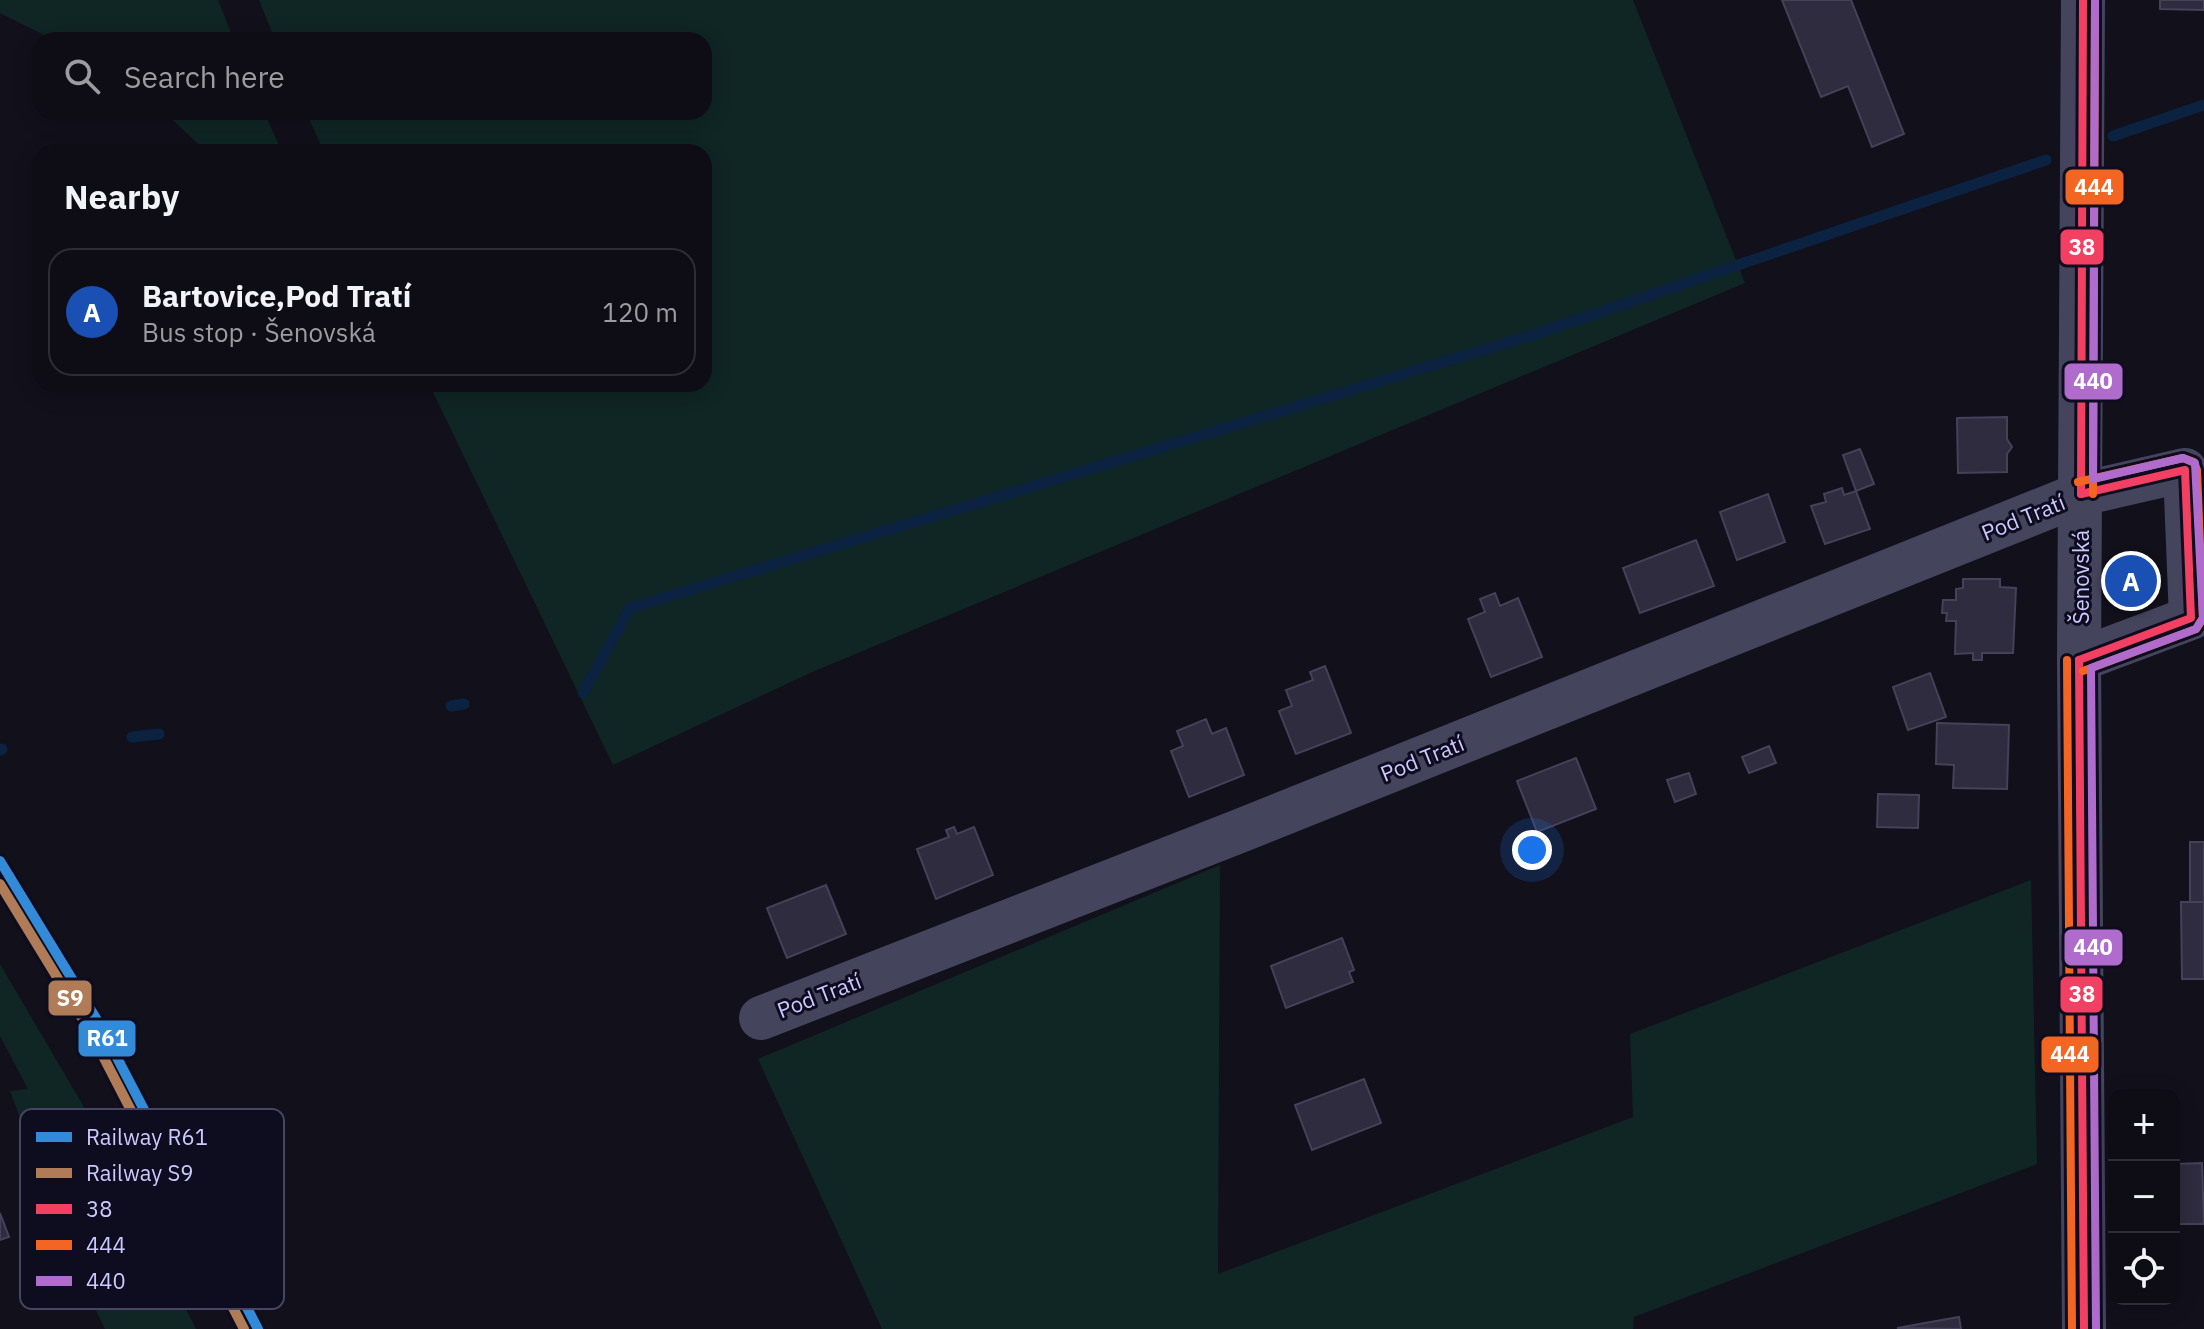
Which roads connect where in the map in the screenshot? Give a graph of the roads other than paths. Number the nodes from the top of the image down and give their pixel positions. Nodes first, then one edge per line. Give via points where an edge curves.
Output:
1 (2083, 0) edge
2 (2081, 494) junction
3 (2079, 660) junction
4 (761, 1018) dead end
5 (2084, 1329) edge

1 - 2 street, Šenovská
2 - 3 street, Šenovská
2 - 3 street, Šenovská via 2185,470 2191,618
2 - 4 street, Pod Tratí
3 - 5 street, Šenovská

